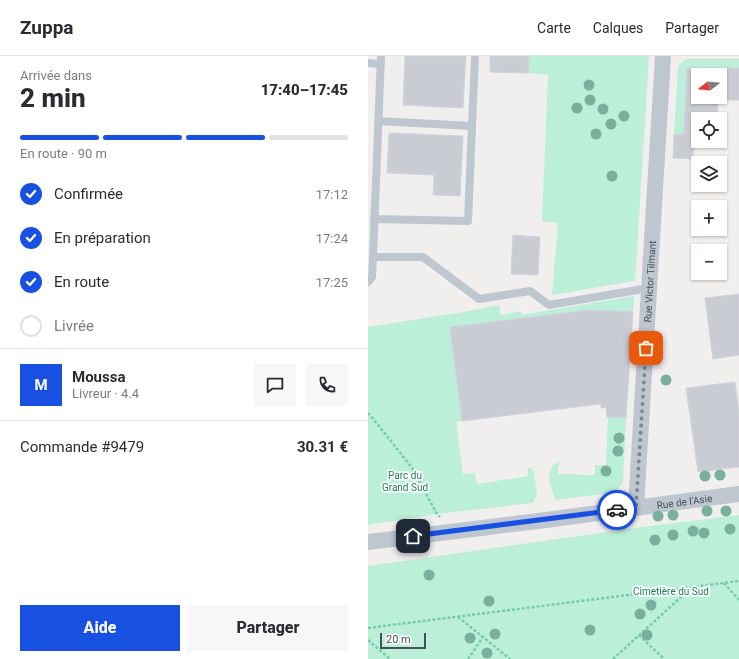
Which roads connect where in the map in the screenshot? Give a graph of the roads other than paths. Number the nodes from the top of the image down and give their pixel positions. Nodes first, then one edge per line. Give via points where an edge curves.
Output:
1 (475, 56) edge
2 (663, 56) edge
3 (381, 60) edge
4 (368, 63) edge
5 (378, 121) junction
6 (472, 126) junction
7 (374, 219) junction
8 (372, 257) junction
9 (368, 282) edge
10 (649, 288) junction
11 (739, 494) edge
12 (636, 507) junction
13 (368, 542) edge

1 - 6 lane
2 - 10 street, Rue Victor Tilmant
3 - 4 lane
3 - 5 lane
5 - 6 lane
5 - 7 lane
6 - 7 lane via 468,221
7 - 8 lane
8 - 9 lane via 372,277
8 - 10 lane via 422,257 479,299 530,291 549,305
10 - 12 street, Rue Victor Tilmant
11 - 12 street, Rue de l'Asie
12 - 13 street, Rue de l'Asie

